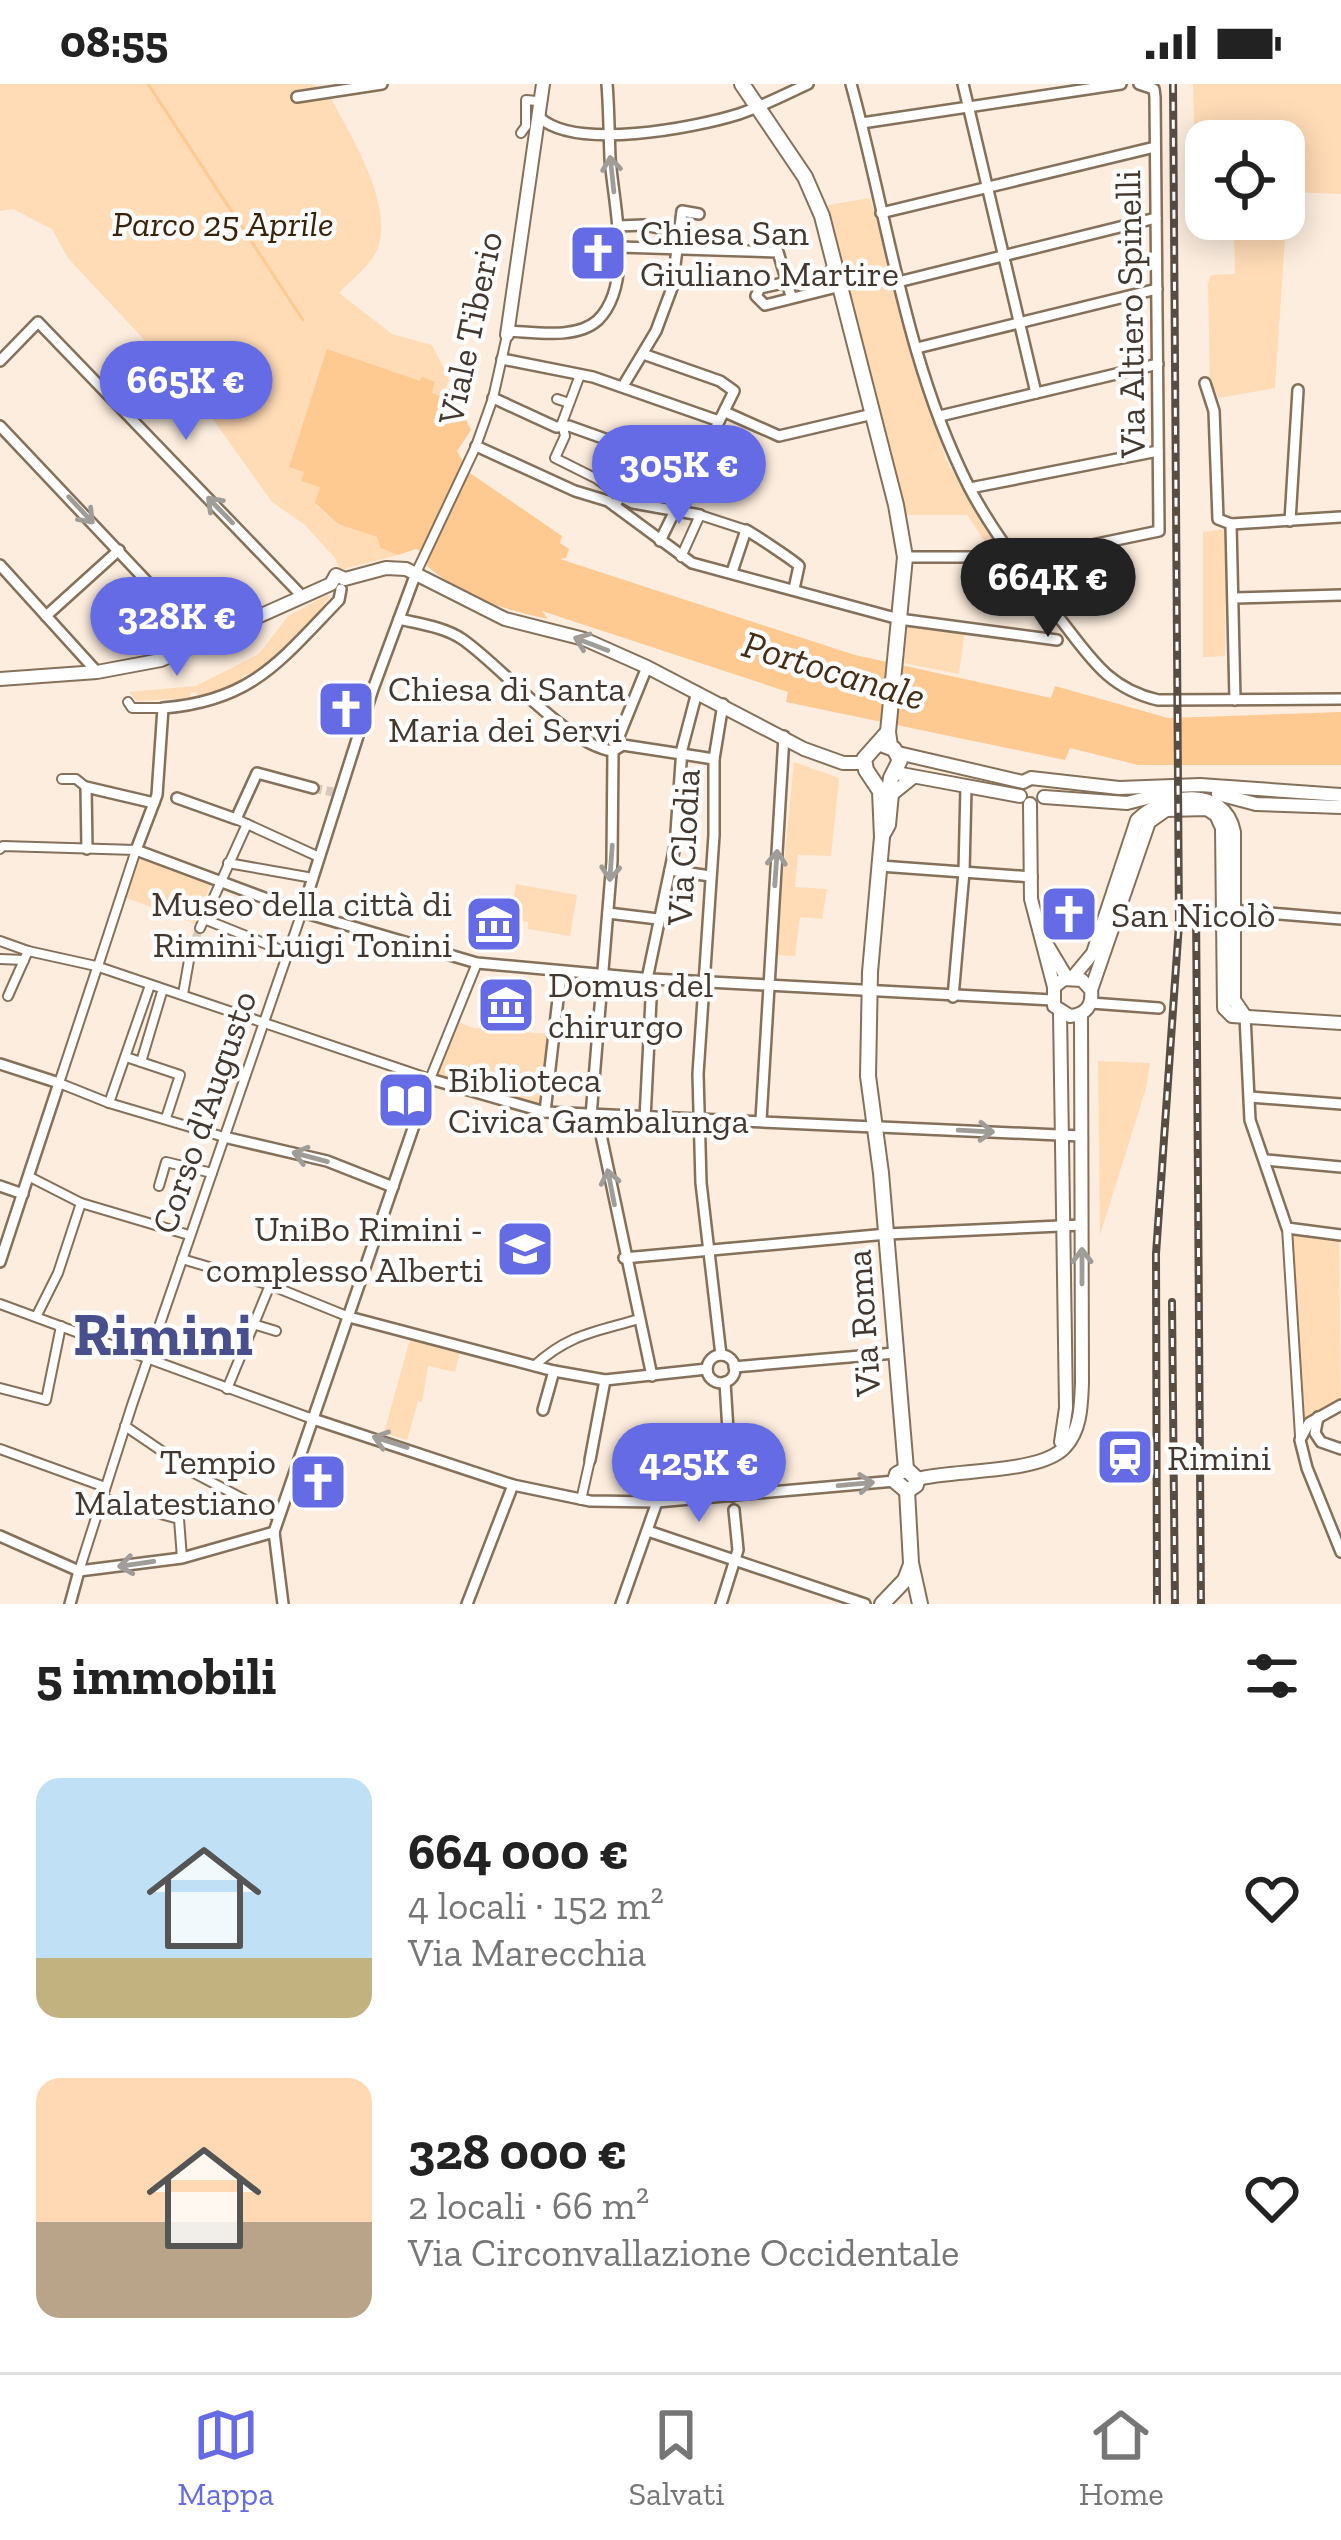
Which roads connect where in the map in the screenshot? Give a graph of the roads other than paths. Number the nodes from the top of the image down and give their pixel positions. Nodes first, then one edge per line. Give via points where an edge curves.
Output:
1 (382, 84) edge
2 (544, 84) edge
3 (608, 84) edge
4 (742, 84) edge
5 (808, 84) edge
6 (851, 84) edge
7 (962, 84) edge
8 (1042, 84) edge
9 (1120, 84) edge
10 (1138, 84) edge
11 (297, 97) dead end
12 (1045, 97) junction
13 (537, 101) dead end
14 (758, 106) junction
15 (968, 106) junction
16 (539, 117) junction
17 (862, 124) junction
18 (521, 133) dead end
19 (611, 137) junction
20 (1155, 147) junction
21 (989, 188) junction
22 (881, 213) junction
23 (699, 214) dead end
24 (1156, 218) junction
25 (618, 226) junction
26 (678, 232) junction
27 (676, 246) junction
28 (619, 247) junction
29 (1002, 255) junction
30 (839, 278) junction
31 (898, 281) junction
32 (787, 282) junction
33 (1156, 289) junction
34 (791, 296) junction
35 (1019, 323) junction
36 (507, 333) junction
37 (917, 348) junction
38 (643, 354) junction
39 (502, 359) junction
40 (0, 361) edge
41 (1158, 364) junction
42 (580, 375) junction
43 (1205, 383) dead end
44 (623, 386) junction
45 (1298, 390) dead end
46 (1036, 393) junction
47 (493, 398) junction
48 (557, 399) dead end
49 (569, 403) junction
50 (873, 414) junction
51 (722, 416) junction
52 (940, 416) junction
53 (0, 426) edge
54 (562, 428) junction
55 (476, 446) junction
56 (1159, 452) junction
57 (576, 469) junction
58 (692, 478) junction
59 (567, 488) junction
60 (970, 488) junction
61 (617, 501) junction
62 (676, 509) junction
63 (700, 515) junction
64 (1341, 517) edge
65 (1290, 521) junction
66 (1231, 524) junction
67 (746, 530) junction
68 (660, 541) junction
69 (118, 550) junction
70 (681, 556) junction
71 (905, 557) junction
72 (989, 557) dead end
73 (1016, 561) junction
74 (0, 565) edge
75 (731, 572) junction
76 (416, 573) junction
77 (339, 584) junction
78 (794, 589) junction
79 (301, 595) junction
80 (1341, 596) edge
81 (1234, 598) junction
82 (46, 616) junction
83 (399, 619) junction
84 (899, 619) junction
85 (1072, 634) junction
86 (204, 642) junction
87 (647, 668) junction
88 (97, 672) junction
89 (0, 679) edge
90 (697, 692) junction
91 (1341, 699) edge
92 (1235, 700) junction
93 (128, 702) dead end
94 (163, 708) junction
95 (726, 710) junction
96 (784, 736) junction
97 (888, 744) junction
98 (613, 751) junction
99 (682, 753) junction
100 (715, 759) junction
101 (864, 763) junction
102 (894, 775) junction
103 (874, 778) junction
104 (913, 778) junction
105 (62, 779) dead end
106 (1041, 781) junction
107 (86, 787) junction
108 (966, 787) junction
109 (313, 788) tunnel mouth
110 (1200, 788) junction
111 (1024, 794) junction
112 (1341, 795) edge
113 (1044, 797) junction
114 (177, 798) dead end
115 (156, 800) junction
116 (1118, 803) junction
117 (1267, 805) junction
118 (1341, 807) edge
119 (242, 821) junction
120 (1135, 824) junction
121 (1234, 832) junction
122 (882, 837) junction
123 (87, 848) junction
124 (0, 849) edge
125 (136, 850) junction
126 (319, 856) junction
127 (228, 863) junction
128 (880, 866) junction
129 (670, 870) junction
130 (964, 872) junction
131 (710, 876) junction
132 (1032, 877) junction
133 (313, 878) junction
134 (220, 880) junction
135 (1232, 910) junction
136 (302, 911) junction
137 (608, 913) junction
138 (658, 919) junction
139 (1341, 919) edge
140 (1040, 932) junction
141 (0, 941) edge
142 (191, 950) tunnel mouth
143 (286, 952) junction
144 (1051, 952) junction
145 (1093, 953) junction
146 (26, 955) junction
147 (0, 959) edge
148 (477, 963) junction
149 (97, 967) junction
150 (561, 973) junction
151 (602, 976) junction
152 (1070, 977) junction
153 (650, 979) junction
154 (703, 982) junction
155 (768, 985) junction
156 (148, 988) dead end
157 (870, 991) junction
158 (162, 992) dead end
159 (183, 994) junction
160 (8, 997) dead end
161 (953, 997) junction
162 (1056, 1000) junction
163 (1087, 1002) junction
164 (1159, 1008) dead end
165 (1245, 1016) junction
166 (263, 1020) junction
167 (1341, 1023) edge
168 (126, 1057) junction
169 (141, 1063) junction
170 (0, 1064) edge
171 (430, 1079) junction
172 (58, 1083) junction
173 (1250, 1097) junction
174 (109, 1103) junction
175 (1341, 1104) edge
176 (545, 1112) junction
177 (594, 1116) junction
178 (166, 1118) junction
179 (644, 1119) junction
180 (698, 1119) junction
181 (761, 1120) junction
182 (877, 1127) junction
183 (1062, 1136) junction
184 (1081, 1136) junction
185 (224, 1137) junction
186 (1266, 1160) junction
187 (1341, 1167) edge
188 (212, 1173) junction
189 (28, 1176) junction
190 (0, 1186) edge
191 (158, 1186) dead end
192 (393, 1187) junction
193 (23, 1194) junction
194 (81, 1203) junction
195 (1064, 1226) junction
196 (1082, 1226) junction
197 (1287, 1228) junction
198 (887, 1234) junction
199 (189, 1235) junction
200 (1341, 1235) edge
201 (709, 1252) junction
202 (625, 1258) junction
203 (182, 1259) junction
204 (0, 1262) edge
205 (270, 1285) junction
206 (0, 1304) edge
207 (349, 1316) junction
208 (36, 1317) junction
209 (639, 1319) junction
210 (254, 1324) junction
211 (61, 1326) junction
212 (276, 1331) dead end
213 (895, 1353) junction
214 (721, 1355) junction
215 (150, 1357) junction
216 (534, 1366) junction
217 (734, 1367) junction
218 (707, 1370) junction
219 (554, 1371) junction
220 (652, 1376) junction
221 (604, 1380) junction
222 (725, 1382) junction
223 (0, 1388) edge
224 (227, 1389) junction
225 (1341, 1405) edge
226 (543, 1410) dead end
227 (1318, 1417) junction
228 (310, 1418) junction
229 (124, 1426) junction
230 (1300, 1440) junction
231 (0, 1449) edge
232 (1341, 1449) edge
233 (590, 1460) joint
234 (1042, 1460) junction
235 (906, 1480) junction
236 (513, 1485) junction
237 (105, 1487) junction
238 (732, 1496) junction
239 (101, 1498) junction
240 (581, 1500) junction
241 (657, 1502) junction
242 (734, 1510) dead end
243 (278, 1517) junction
244 (648, 1531) junction
245 (274, 1532) junction
246 (0, 1536) edge
247 (1341, 1552) edge
248 (182, 1558) junction
249 (735, 1562) junction
250 (911, 1563) junction
251 (80, 1571) junction
252 (896, 1590) junction
253 (919, 1601) edge
254 (70, 1604) edge
255 (283, 1604) edge
256 (466, 1604) edge
257 (621, 1604) edge
258 (721, 1604) edge
259 (865, 1604) edge
260 (882, 1604) edge

1 - 11 street
2 - 16 street, Viale Tiberio
3 - 19 street
4 - 14 main road
5 - 14 street
6 - 17 street
7 - 15 street
8 - 12 street
9 - 12 street
10 - 20 street, Via Altiero Spinelli via 1154,89
12 - 15 street
13 - 18 street via 526,100
14 - 19 street
14 - 30 main road via 805,177
15 - 17 street
15 - 21 street
16 - 19 street
16 - 36 street, Viale Tiberio
17 - 22 street
25 -> 19 street
20 - 21 street
20 - 24 street, Via Altiero Spinelli
21 - 22 street
21 - 29 street
22 - 31 street
23 - 26 street via 682,211
24 - 29 street
24 - 33 street, Via Altiero Spinelli
25 - 26 street
25 - 28 street
26 - 27 street
27 - 28 street
27 - 32 street via 778,252
27 - 38 street via 672,288
28 - 36 street via 614,288 598,319 556,333
29 - 31 street
29 - 35 street
30 - 32 street
30 - 34 street
30 - 50 main road
31 - 37 street
32 - 34 street
32 - 34 street via 756,296 765,305
33 - 35 street
33 - 41 street, Via Altiero Spinelli
35 - 37 street
35 - 46 street
36 - 39 street, Viale Tiberio
37 - 52 street
38 - 44 street
38 - 51 street via 734,391
39 - 42 street
39 - 47 street, Viale Tiberio
79 -> 40 street via 38,322
41 - 46 street
41 - 56 street, Via Altiero Spinelli
42 - 44 street
42 - 49 street
43 - 66 street via 1214,411 1218,519
44 - 51 street
45 - 65 street
46 - 52 street
47 - 54 street
47 - 55 street, Viale Tiberio
48 - 49 street
49 - 54 street
50 - 51 street via 775,435
50 - 71 main road
51 - 58 street
52 - 60 street
53 -> 69 street
54 - 57 street via 555,458
54 - 58 street
55 - 59 street
55 - 76 street, Viale Tiberio
56 - 60 street
56 - 73 street, Via Altiero Spinelli via 1159,531
57 - 59 street
57 - 61 street
58 - 62 street
59 - 61 street
60 - 73 street
61 - 62 street
61 - 68 street
62 - 63 street
62 - 68 street
63 - 67 street
63 - 70 street
64 - 65 street
65 - 66 street
66 - 81 street
67 - 75 street
67 - 78 street via 795,559
68 - 70 street
69 - 82 street
69 - 86 street
70 - 75 street
71 - 72 street
71 - 84 main road
73 - 85 street
74 - 82 street
75 - 78 street
76 - 77 street via 395,566
76 - 83 street, Corso d'Augusto
87 -> 76 street via 584,640 506,620
77 - 79 street
77 - 94 street via 339,600 252,684
78 - 84 street
79 - 86 street
80 - 81 street
81 - 92 street
82 - 88 street
83 - 98 street via 460,638 531,702
83 - 126 street, Corso d'Augusto
84 - 85 street via 1058,640
84 - 97 main road
85 - 92 street via 1112,683 1135,695
86 - 88 street
87 - 90 street
87 - 98 street
88 - 89 street
90 - 95 street
90 - 99 street
91 - 92 street
93 - 94 street
94 - 115 street
95 - 96 street
95 - 100 street, Via Clodia
96 - 101 street via 818,755
155 -> 96 street
97 - 101 main road via 867,752
97 - 102 main road via 900,764
97 - 111 street
98 - 99 street
98 -> 137 street
99 - 100 street
99 - 129 street
100 - 131 street, Via Clodia
101 - 103 main road
102 - 103 main road
102 - 104 street
102 - 122 main road
103 - 122 main road
104 - 108 street
104 - 122 street via 892,794
105 - 107 street
106 - 110 street
106 - 111 street via 1031,778
106 - 113 street
107 - 115 street
107 - 123 street
108 - 111 street
108 - 130 street
109 - 119 street via 257,772
110 - 112 street
110 - 116 street
110 - 117 street
111 - 113 street
111 - 132 street
113 - 116 street
114 - 119 street
115 - 125 street
116 - 120 street
117 - 118 street
117 - 121 street via 1243,813
119 - 126 street
119 - 127 street
120 - 121 street via 1162,802 1200,800 1225,809
120 - 145 street
121 - 135 street
122 - 128 main road, Via Roma
123 - 124 street
123 - 125 street
125 - 134 street
125 - 149 street
126 - 133 street, Corso d'Augusto
127 - 133 street
127 - 134 street
128 - 130 street
128 - 157 main road, Via Roma
129 - 131 street
129 - 138 street
130 - 132 street
130 - 161 street
131 - 154 street, Via Clodia
132 - 140 street
133 - 136 street, Corso d'Augusto
134 - 136 street
134 - 143 street via 202,923
135 - 139 street
135 - 165 street via 1234,1000
136 - 143 street, Corso d'Augusto
136 - 148 street
137 - 138 street
137 - 151 street
138 - 153 street
140 - 144 street
140 - 162 street
141 - 146 street
142 - 159 street
143 - 166 street, Corso d'Augusto
144 - 145 street via 1072,964
144 - 152 street
145 - 152 street
146 - 147 street
146 - 149 street
146 - 160 street
148 - 150 street
148 - 171 street
149 - 159 street
149 - 172 street
150 - 151 street
150 - 176 street
151 - 153 street
151 - 177 street
152 - 162 street
152 - 163 street via 1082,980
153 - 154 street
153 - 179 street
154 - 155 street
154 - 180 street, Via Clodia
155 - 157 street
155 - 181 street
156 - 168 street
157 - 161 street
157 - 182 main road, Via Roma
158 - 169 street
159 - 166 street
161 - 162 street
162 - 163 street via 1070,1016
162 - 183 street
163 - 164 street
163 - 165 street via 1149,822 1174,808 1207,809 1220,821 1224,1008
163 - 184 street
165 - 167 street
165 - 173 street
166 - 171 street
166 - 185 street, Corso d'Augusto
168 - 169 street
168 - 174 street
169 - 178 street via 178,1074
170 - 172 street
171 - 176 street
171 - 192 street
172 - 174 street
172 - 189 street
173 - 175 street
173 - 186 street
174 - 178 street
176 - 177 street
177 - 179 street
202 -> 177 street
178 - 185 street
179 - 180 street
180 - 181 street
180 - 201 street, Via Clodia
181 - 182 street
182 -> 183 street
182 - 198 main road, Via Roma
183 - 184 street
183 - 195 street
184 - 196 street
185 - 188 street, Corso d'Augusto
192 -> 185 street via 327,1161
186 - 187 street
186 - 197 street
188 - 191 street via 166,1162
188 - 199 street, Corso d'Augusto
189 - 193 street
189 - 194 street
190 - 193 street
192 - 207 street
193 - 204 street
194 - 199 street
194 - 208 street
195 - 196 street
195 - 198 street
195 - 234 street via 1065,1432
234 -> 196 street via 1064,1449 1081,1408
197 - 200 street
197 - 230 street
198 - 201 street
198 - 213 main road, Via Roma
199 - 203 street, Corso d'Augusto
201 - 202 street
201 - 214 street, Via Clodia
202 - 209 street
203 - 205 street
203 - 215 street, Corso d'Augusto
205 - 207 street
205 - 210 street
206 - 208 street
207 - 216 street
207 - 228 street
208 - 211 street
209 - 216 street via 576,1335
209 - 220 street
210 - 212 street
210 - 224 street
211 - 215 street
211 - 223 street via 46,1400
213 - 217 street
213 - 235 main road, Via Roma
214 - 217 street
214 - 218 street
215 - 224 street
215 - 229 street, Corso d'Augusto
216 - 219 street
217 - 222 street
218 - 220 street
218 - 222 street
219 - 221 street
219 - 226 street
220 - 221 street
221 - 233 street
222 - 238 street
224 - 228 street
225 - 227 street
227 - 230 street
227 - 232 street via 1321,1442
236 -> 228 street
228 - 243 street
229 - 237 street, Corso d'Augusto
229 - 243 street
230 - 247 street
231 - 237 street
233 - 240 street
234 - 235 street
238 -> 235 street
235 - 250 main road, Via Roma
236 - 240 street
236 - 256 street
237 - 239 street
238 - 241 street
239 - 248 street via 179,1520
239 - 251 street
240 - 241 street
241 - 244 street
242 - 249 street
243 - 245 street
244 - 249 street
244 - 257 street
245 - 248 street
245 - 255 street
246 - 251 street
248 -> 251 street
249 - 258 street
249 - 259 street
250 - 252 main road
250 - 253 main road, Via Roma
251 - 254 street
252 - 253 main road
252 - 260 main road

